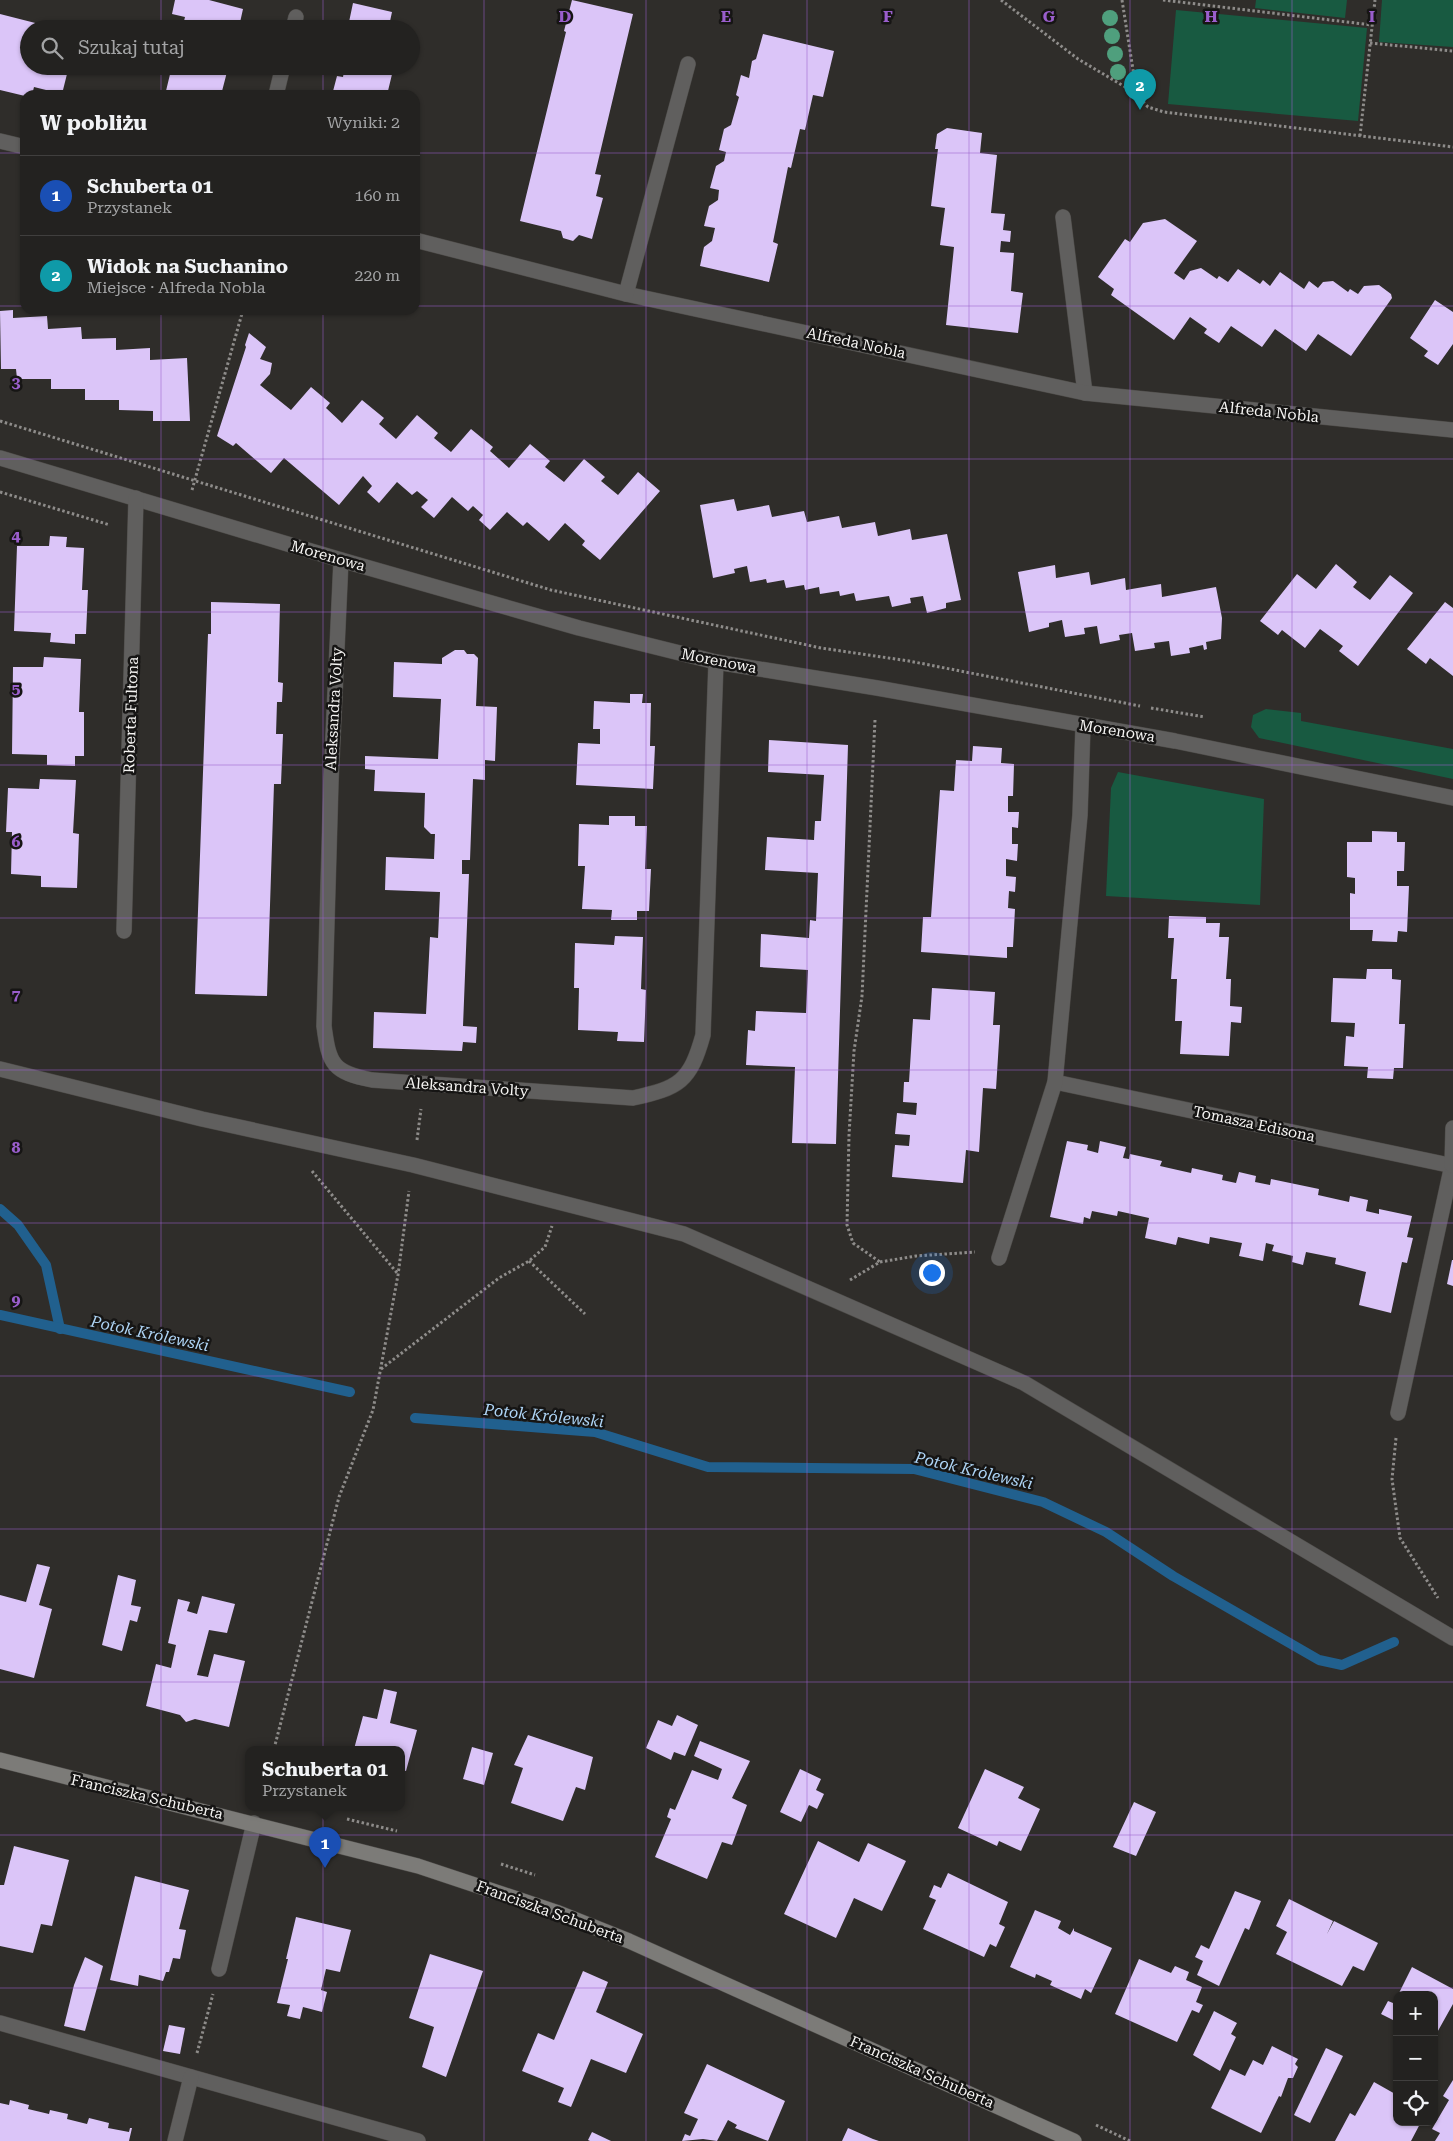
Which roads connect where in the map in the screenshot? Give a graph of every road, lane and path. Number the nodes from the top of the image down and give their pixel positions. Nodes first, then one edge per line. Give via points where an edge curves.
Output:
1 (1001, 0) edge
2 (1122, 0) edge
3 (1163, 0) edge
4 (1375, 0) edge
5 (1372, 25) junction
6 (1370, 43) junction
7 (1453, 51) edge
8 (688, 64) dead end
9 (281, 75) edge
10 (277, 90) edge
11 (1137, 95) junction
12 (1360, 136) junction
13 (0, 141) edge
14 (20, 146) edge
15 (1453, 147) edge
16 (1063, 217) dead end
17 (420, 241) edge
18 (626, 294) junction
19 (242, 315) edge
20 (1085, 393) junction
21 (0, 421) edge
22 (1453, 430) edge
23 (0, 458) edge
24 (194, 480) junction
25 (0, 492) edge
26 (136, 498) junction
27 (136, 532) junction
28 (341, 560) junction
29 (716, 662) junction
30 (1205, 717) dead end
31 (875, 720) dead end
32 (1083, 726) junction
33 (1453, 798) edge
34 (124, 931) dead end
35 (0, 1069) edge
36 (1055, 1082) junction
37 (425, 1084) junction
38 (1453, 1128) edge
39 (281, 1136) junction
40 (412, 1165) junction
41 (1452, 1166) edge
42 (571, 1205) junction
43 (999, 1258) joint
44 (529, 1262) junction
45 (880, 1262) junction
46 (398, 1275) junction
47 (852, 1277) dead end
48 (585, 1314) dead end
49 (381, 1369) junction
50 (1398, 1413) joint
51 (1450, 1636) edge
52 (275, 1746) edge
53 (0, 1760) edge
54 (254, 1823) junction
55 (219, 1969) joint
56 (0, 2023) edge
57 (197, 2054) dead end
58 (191, 2076) junction
59 (175, 2141) edge
60 (418, 2141) edge
61 (1074, 2141) edge

1 - 11 path via 1078,59
2 - 11 path
3 - 5 path
4 - 5 path
5 - 6 path
6 - 7 path
6 - 12 path
8 - 18 street
9 - 10 street
11 - 12 path via 1148,107 1164,112
12 - 15 path
13 - 14 street
16 - 20 street
17 - 18 street, Alfreda Nobla
18 - 20 street, Alfreda Nobla
19 - 24 path
20 - 22 street, Alfreda Nobla
21 - 24 path
23 - 26 street, Morenowa
24 - 30 path via 552,590 820,648 909,661
25 - 27 path
26 - 27 street, Roberta Fultona
26 - 28 street, Morenowa
27 - 34 street, Roberta Fultona
28 - 29 street, Morenowa via 579,628
28 - 37 street, Aleksandra Volty via 330,801 324,1026 327,1050 334,1065 347,1075
29 - 32 street, Morenowa
29 - 37 street, Aleksandra Volty via 703,1035 696,1060 685,1078 664,1091 633,1098
31 - 45 path via 862,996 854,1051 847,1226 853,1243
32 - 33 street, Morenowa via 1175,741
32 - 36 street via 1080,815
35 - 39 street
36 - 41 street, Tomasza Edisona
36 - 43 street
37 - 40 path
38 - 41 street
39 - 40 street
39 - 46 path
40 - 42 street
40 - 46 path
41 - 50 street
42 - 44 path via 558,1214 545,1247
42 - 51 street via 684,1234 1024,1383
43 - 45 path via 971,1252
44 - 48 path
44 - 49 path via 499,1278
45 - 47 path
46 - 49 path
49 - 52 path via 373,1410 339,1497
50 - 51 path via 1392,1479 1400,1538 1450,1620
53 - 54 main road, Franciszka Schuberta
54 - 55 street
54 - 61 main road, Franciszka Schuberta via 418,1866 556,1912 674,1961
55 - 57 path
56 - 58 street
58 - 59 street
58 - 60 street

